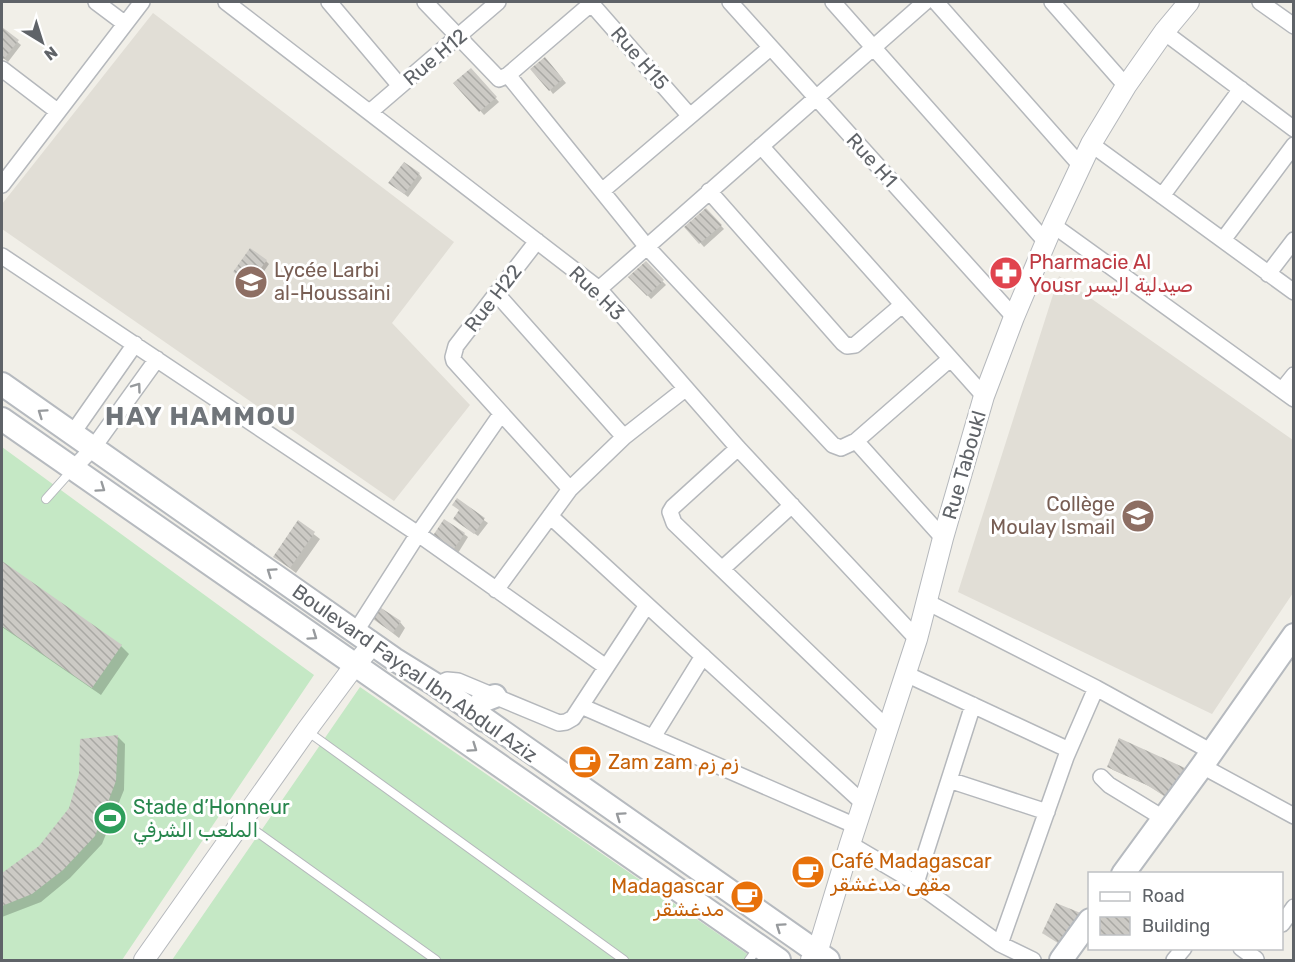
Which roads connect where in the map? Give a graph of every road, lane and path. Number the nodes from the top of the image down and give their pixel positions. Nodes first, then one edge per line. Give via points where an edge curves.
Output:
1 (96, 2) edge
2 (142, 2) edge
3 (226, 2) edge
4 (329, 2) edge
5 (425, 2) edge
6 (498, 2) edge
7 (592, 2) edge
8 (730, 2) edge
9 (833, 2) edge
10 (925, 2) edge
11 (936, 2) edge
12 (1052, 2) edge
13 (1189, 2) edge
14 (1260, 2) edge
15 (124, 23) junction
16 (1293, 26) edge
17 (1164, 32) junction
18 (458, 38) junction
19 (873, 47) junction
20 (770, 48) junction
21 (2, 69) edge
22 (508, 75) junction
23 (400, 86) junction
24 (1126, 86) junction
25 (1241, 89) junction
26 (816, 98) junction
27 (57, 111) junction
28 (371, 111) junction
29 (689, 115) junction
30 (1293, 129) edge
31 (1091, 144) junction
32 (1293, 145) edge
33 (761, 146) junction
34 (1081, 166) junction
35 (2, 185) edge
36 (602, 191) junction
37 (710, 191) junction
38 (1162, 196) junction
39 (1049, 233) junction
40 (1223, 240) junction
41 (1293, 240) edge
42 (537, 241) junction
43 (647, 247) junction
44 (2, 256) edge
45 (1268, 274) junction
46 (599, 289) junction
47 (1293, 292) edge
48 (496, 293) junction
49 (902, 305) junction
50 (1014, 317) junction
51 (135, 344) junction
52 (157, 359) junction
53 (950, 359) junction
54 (1293, 375) edge
55 (2, 384) edge
56 (685, 389) junction
57 (1288, 394) edge
58 (984, 396) junction
59 (501, 414) junction
60 (2, 419) edge
61 (72, 434) junction
62 (624, 437) junction
63 (856, 441) junction
64 (93, 448) junction
65 (738, 448) junction
66 (74, 469) junction
67 (570, 489) junction
68 (46, 499) dead end
69 (792, 505) junction
70 (550, 516) junction
71 (418, 534) junction
72 (943, 538) junction
73 (723, 568) junction
74 (496, 590) junction
75 (927, 602) junction
76 (647, 605) junction
77 (1293, 636) edge
78 (364, 638) junction
79 (917, 639) junction
80 (703, 656) junction
81 (355, 665) junction
82 (606, 667) junction
83 (906, 674) junction
84 (436, 685) junction
85 (1096, 688) junction
86 (495, 696) junction
87 (973, 705) junction
88 (581, 706) junction
89 (484, 720) junction
90 (888, 729) junction
91 (306, 731) junction
92 (652, 737) junction
93 (1069, 750) junction
94 (1207, 759) junction
95 (1101, 777) dead end
96 (949, 780) junction
97 (863, 803) junction
98 (1047, 812) junction
99 (1293, 816) edge
100 (1163, 818) junction
101 (243, 822) junction
102 (853, 835) junction
103 (1128, 872) edge
104 (916, 884) junction
105 (1293, 907) edge
106 (1088, 921) edge
107 (1283, 921) edge
108 (1000, 944) junction
109 (754, 954) edge
110 (819, 958) edge
111 (144, 960) edge
112 (436, 960) edge
113 (624, 960) edge
114 (779, 960) edge
115 (1033, 960) edge
116 (1061, 960) edge

1 - 15 street
2 - 15 street
3 - 28 street, Rue H3
4 - 23 street
5 - 18 street
6 - 18 street, Rue H12
7 - 22 street
7 - 29 street, Rue H15
8 - 20 street, Rue H1
9 - 19 street
10 - 19 street
11 - 34 street
12 - 24 street
13 - 17 street, Rue Taboukl
14 - 16 street
15 - 27 street
17 - 24 street, Rue Taboukl
17 - 25 street
18 - 22 street via 496,77
18 - 23 street, Rue H12
19 - 26 street
19 - 39 street
20 - 26 street, Rue H1
20 - 29 street
21 - 27 street
22 - 36 street
23 - 28 street, Rue H12
24 - 31 street, Rue Taboukl
25 - 30 street
25 - 38 street
26 - 33 street
26 - 50 street, Rue H1
27 - 35 street
28 - 42 street, Rue H3
29 - 36 street
31 - 34 street, Rue Taboukl
31 - 38 street
32 - 40 street
33 - 37 street
33 - 49 street
34 - 39 street, Rue Taboukl
36 - 43 street
37 - 43 street
37 - 49 street via 847,346 855,345
38 - 40 street
39 - 50 street, Rue Taboukl
39 - 57 street
40 - 45 street
41 - 45 street
42 - 46 street, Rue H3
42 - 48 street, Rue H22
43 - 46 street
43 - 63 street via 833,445 841,448
44 - 51 street
45 - 47 street
46 - 56 street, Rue H3
48 - 59 street, Rue H22 via 456,346 453,357
48 - 62 street
49 - 53 street
50 - 58 street, Rue Taboukl
51 - 52 street
51 - 61 street
64 -> 52 street
52 - 71 street
53 - 58 street
53 - 63 street
54 - 57 street
61 -> 55 main road, Boulevard Fayçal Ibn Abdul Aziz
56 - 62 street
56 - 65 street, Rue H3
58 - 72 street, Rue Taboukl
59 - 67 street
59 - 71 street
60 - 66 main road, Boulevard Fayçal Ibn Abdul Aziz
61 - 64 main road, Boulevard Fayçal Ibn Abdul Aziz
62 - 67 street
63 - 72 street
64 - 66 street
78 -> 64 main road, Boulevard Fayçal Ibn Abdul Aziz
65 - 69 street, Rue H3
65 - 73 street via 670,512 674,523
66 - 68 lane
66 -> 81 main road, Boulevard Fayçal Ibn Abdul Aziz
67 - 70 street
69 - 73 street
69 - 79 street, Rue H3
70 - 74 street
70 - 76 street
71 - 74 street
71 - 78 street
72 - 75 street, Rue Taboukl
73 - 90 street
74 - 82 street
75 - 79 street, Rue Taboukl
75 - 85 street
76 - 80 street
76 - 82 street
77 - 94 main road
78 - 81 street
78 - 84 main road, Boulevard Fayçal Ibn Abdul Aziz
79 - 83 street, Rue Taboukl
80 - 92 street
80 - 97 street
81 - 91 street
81 -> 109 main road, Boulevard Fayçal Ibn Abdul Aziz
82 - 88 street
83 - 87 street
83 - 90 street, Rue Taboukl
84 - 86 street via 458,681
84 - 89 main road, Boulevard Fayçal Ibn Abdul Aziz
85 - 93 street
85 - 94 street
86 - 88 street via 559,723 573,718
86 - 89 main road via 486,698 479,707
87 - 93 street
87 - 96 street
88 - 92 street
110 -> 89 main road, Boulevard Fayçal Ibn Abdul Aziz
90 - 97 street, Rue Taboukl
91 - 101 street
91 - 113 lane
92 - 102 street
93 - 98 street
94 - 99 street
94 - 100 main road
95 - 100 street
96 - 98 street
96 - 104 street
97 - 102 street, Rue Taboukl
98 - 108 street
100 - 103 main road
101 - 111 street
101 - 112 lane
102 - 104 street
102 - 110 street, Rue Taboukl
104 - 108 street
105 - 107 street
106 - 116 main road
108 - 115 street
109 - 114 main road, Boulevard Fayçal Ibn Abdul Aziz

